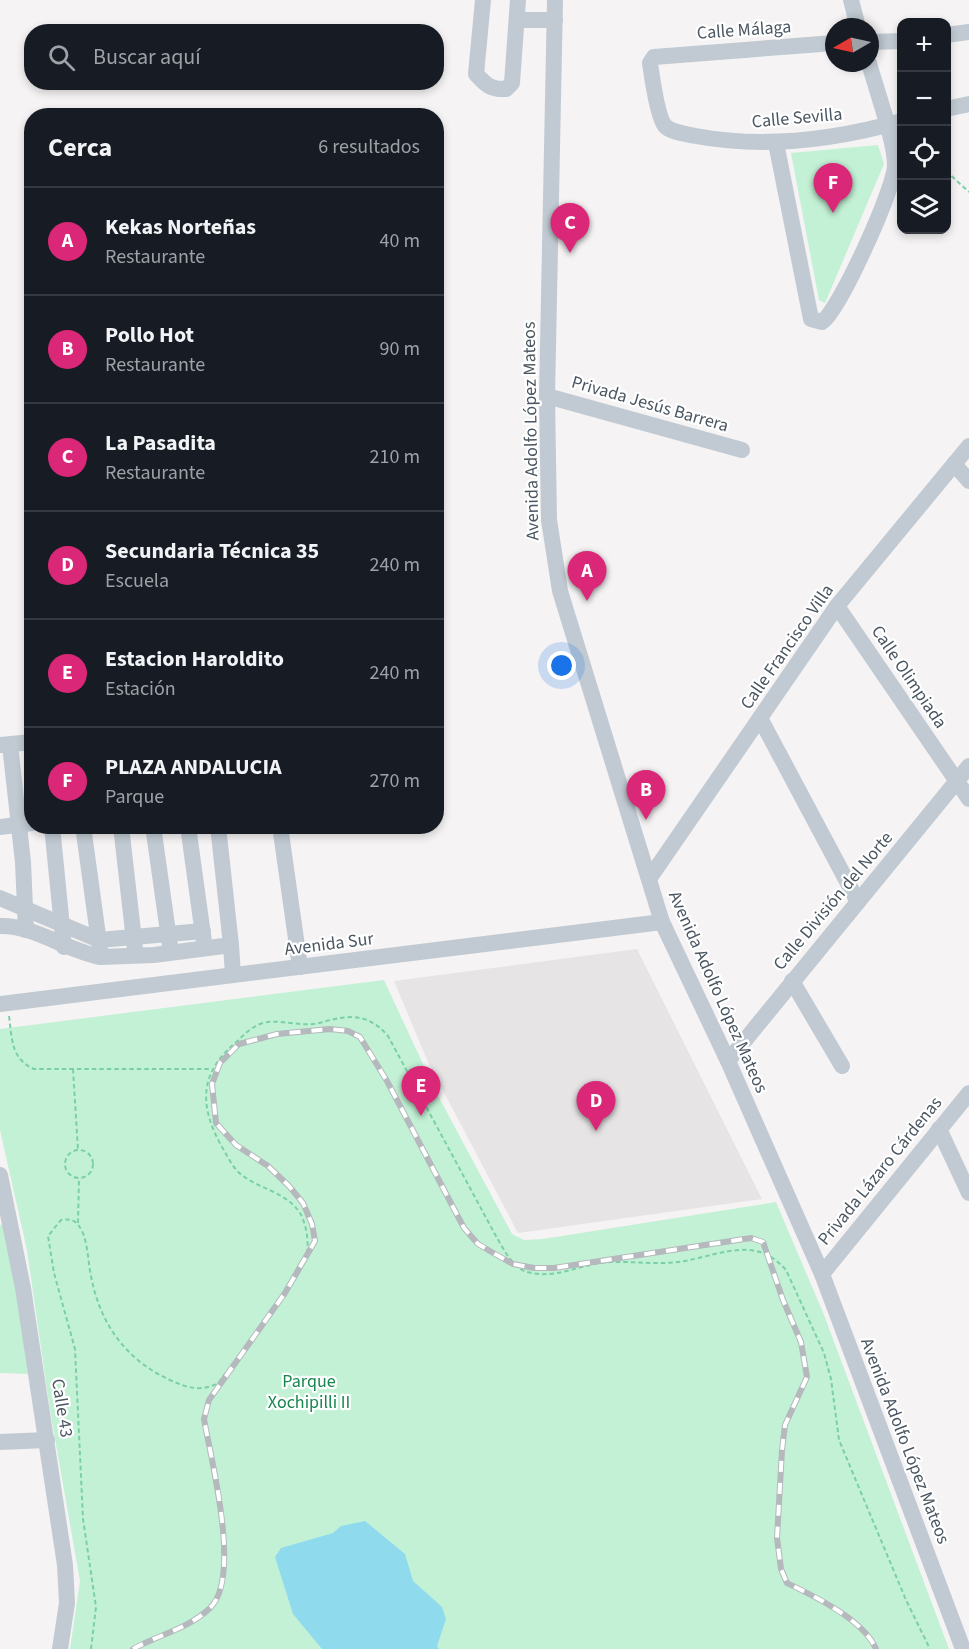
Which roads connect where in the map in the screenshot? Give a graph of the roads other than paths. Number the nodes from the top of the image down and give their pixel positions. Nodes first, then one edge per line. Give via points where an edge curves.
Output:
1 (483, 0) edge
2 (518, 0) edge
3 (555, 0) edge
4 (851, 0) edge
5 (856, 18) edge
6 (518, 20) junction
7 (555, 20) junction
8 (969, 32) edge
9 (951, 34) edge
10 (897, 41) edge
11 (879, 42) edge
12 (825, 44) edge
13 (658, 56) joint
14 (873, 72) edge
15 (969, 104) edge
16 (951, 108) edge
17 (894, 123) edge
18 (776, 143) junction
19 (547, 396) junction
20 (969, 446) edge
21 (742, 450) dead end
22 (954, 464) junction
23 (969, 481) edge
24 (837, 606) junction
25 (760, 718) junction
26 (24, 743) edge
27 (5, 745) edge
28 (969, 766) edge
29 (957, 781) junction
30 (969, 799) edge
31 (24, 820) edge
32 (24, 824) edge
33 (0, 827) edge
34 (25, 834) edge
35 (53, 834) edge
36 (84, 834) edge
37 (122, 834) edge
38 (154, 834) edge
39 (189, 834) edge
40 (219, 834) edge
41 (281, 834) edge
42 (649, 879) junction
43 (0, 898) edge
44 (858, 902) junction
45 (26, 908) junction
46 (662, 922) junction
47 (0, 926) edge
48 (63, 926) junction
49 (26, 930) junction
50 (203, 931) junction
51 (169, 935) junction
52 (99, 940) junction
53 (231, 945) junction
54 (64, 947) junction
55 (135, 948) junction
56 (205, 949) junction
57 (171, 953) junction
58 (101, 957) junction
59 (300, 967) junction
60 (233, 975) junction
61 (792, 981) junction
62 (3, 1003) edge
63 (728, 1061) junction
64 (842, 1066) dead end
65 (969, 1093) edge
66 (939, 1129) junction
67 (0, 1175) edge
68 (969, 1193) edge
69 (822, 1274) junction
70 (47, 1440) junction
71 (0, 1442) edge
72 (60, 1649) edge
73 (963, 1649) edge

1 - 6 street via 476,74 487,87 506,89 512,83
2 - 6 street
3 - 7 street, Avenida Adolfo López Mateos
4 - 5 street
6 - 7 street
7 - 19 street, Avenida Adolfo López Mateos
8 - 9 street
10 - 11 street
12 - 13 street, Calle Málaga
13 - 18 street, Calle Sevilla via 650,63 662,120 669,129 712,139
14 - 17 street
15 - 16 street
17 - 18 street, Calle Sevilla via 846,135
17 - 18 street via 895,167 890,190 832,314 819,323 811,319
19 - 21 street, Privada Jesús Barrera
19 - 42 street, Avenida Adolfo López Mateos via 549,520 560,591
20 - 22 street, Calle Francisco Villa
22 - 23 street
22 - 24 street, Calle Francisco Villa
24 - 25 street, Calle Francisco Villa
24 - 29 street, Calle Olimpiada
25 - 42 street, Calle Francisco Villa
25 - 44 street
26 - 27 street
27 - 31 street
28 - 29 street, Calle División del Norte
29 - 30 street, Calle Olimpiada
29 - 44 street, Calle División del Norte
32 - 33 street
34 - 45 street
35 - 48 street
36 - 52 street
37 - 55 street
38 - 51 street
39 - 50 street
40 - 53 street
41 - 59 street
42 - 46 street, Avenida Adolfo López Mateos
43 - 45 street
44 - 61 street, Calle División del Norte
45 - 48 street
45 - 49 street
46 - 59 street, Avenida Sur
46 - 63 street, Avenida Adolfo López Mateos
47 - 49 street
48 - 52 street
48 - 54 street
49 - 54 street
50 - 51 street
50 - 56 street
51 - 55 street
51 - 57 street
52 - 55 street
52 - 58 street
53 - 56 street
53 - 60 street
54 - 58 street
55 - 57 street
55 - 58 street
56 - 57 street
59 - 60 street, Avenida Sur
60 - 62 street, Avenida Sur
61 - 63 street, Calle División del Norte
61 - 64 street
63 - 69 street, Avenida Adolfo López Mateos
65 - 66 street, Privada Lázaro Cárdenas
66 - 68 street
66 - 69 street, Privada Lázaro Cárdenas
67 - 70 street, Calle 43
69 - 73 street, Avenida Adolfo López Mateos
70 - 71 street
70 - 72 street, Calle 43 via 67,1590

